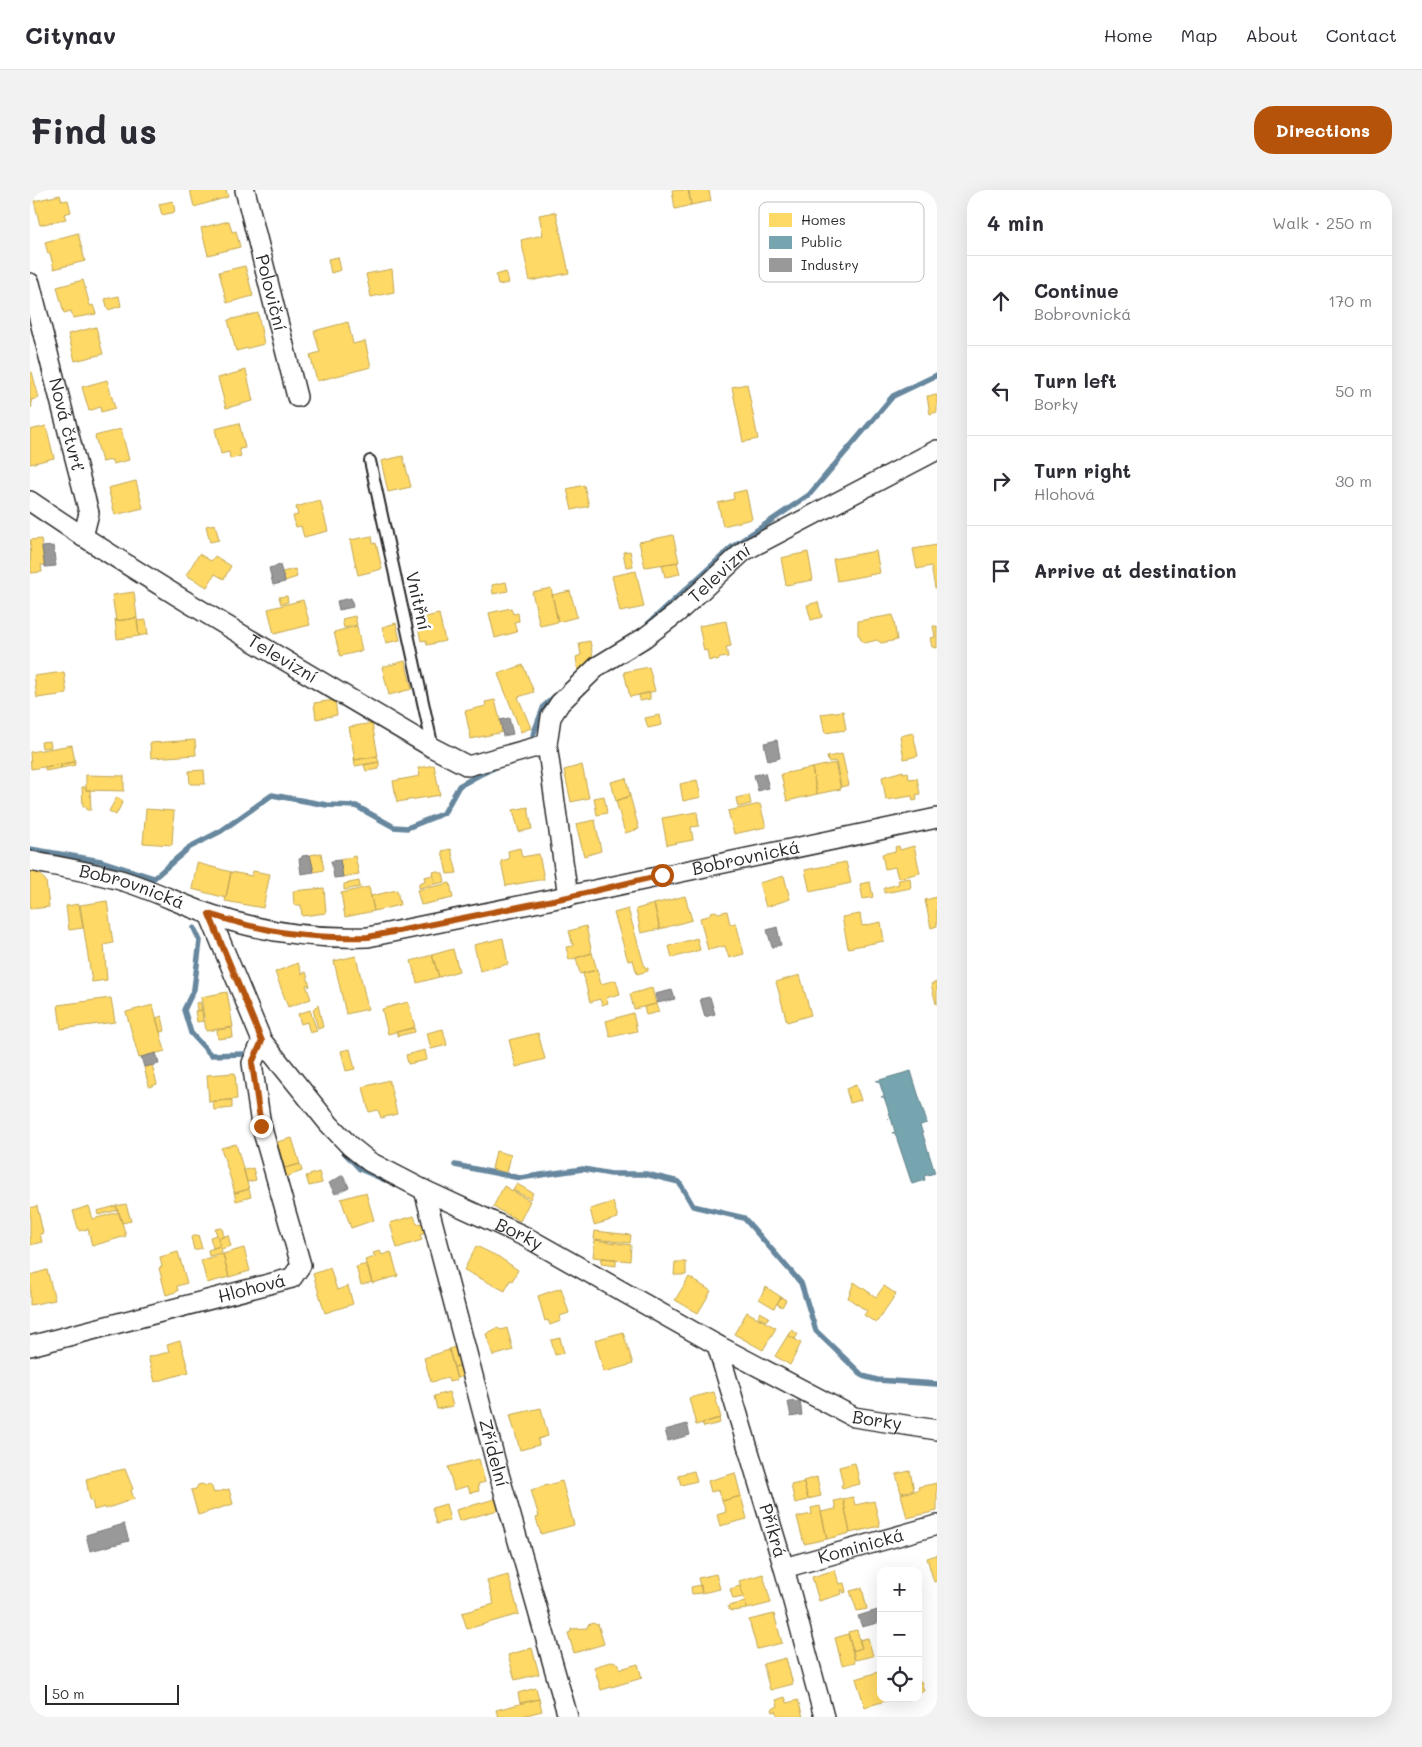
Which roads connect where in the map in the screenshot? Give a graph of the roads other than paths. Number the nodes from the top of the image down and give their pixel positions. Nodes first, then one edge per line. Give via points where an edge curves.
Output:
1 (245, 190) edge
2 (30, 283) edge
3 (297, 397) dead end
4 (937, 450) edge
5 (370, 461) dead end
6 (30, 501) edge
7 (83, 537) junction
8 (547, 744) junction
9 (433, 748) junction
10 (937, 818) edge
11 (30, 861) edge
12 (568, 897) junction
13 (209, 914) junction
14 (262, 1041) junction
15 (424, 1190) junction
16 (717, 1345) junction
17 (30, 1346) edge
18 (937, 1430) edge
19 (937, 1525) edge
20 (784, 1568) junction
21 (568, 1717) edge
22 (824, 1717) edge

1 - 3 street, Poloviční
2 - 7 street, Nová čtvrť via 89,513
4 - 8 street, Televizní via 744,551 670,618 598,666 579,684 551,717
5 - 9 lane, Vnitřní
6 - 7 street, Televizní
7 - 9 street, Televizní
8 - 9 street, Televizní via 468,766
8 - 12 street, Televizní
10 - 12 street, Bobrovnická
11 - 13 street, Bobrovnická via 121,880
12 - 13 street, Bobrovnická via 351,938 270,931
13 - 14 street, Borky
14 - 15 street, Borky via 350,1146 370,1162
14 - 17 street, Hlohová via 252,1063 261,1126 301,1265 292,1278
15 - 16 street, Borky via 526,1237
15 - 21 street, Zřídelní via 499,1476
16 - 18 street, Borky via 854,1417
16 - 20 street, Příkrá
19 - 20 street, Kominická
20 - 22 street, Příkrá

